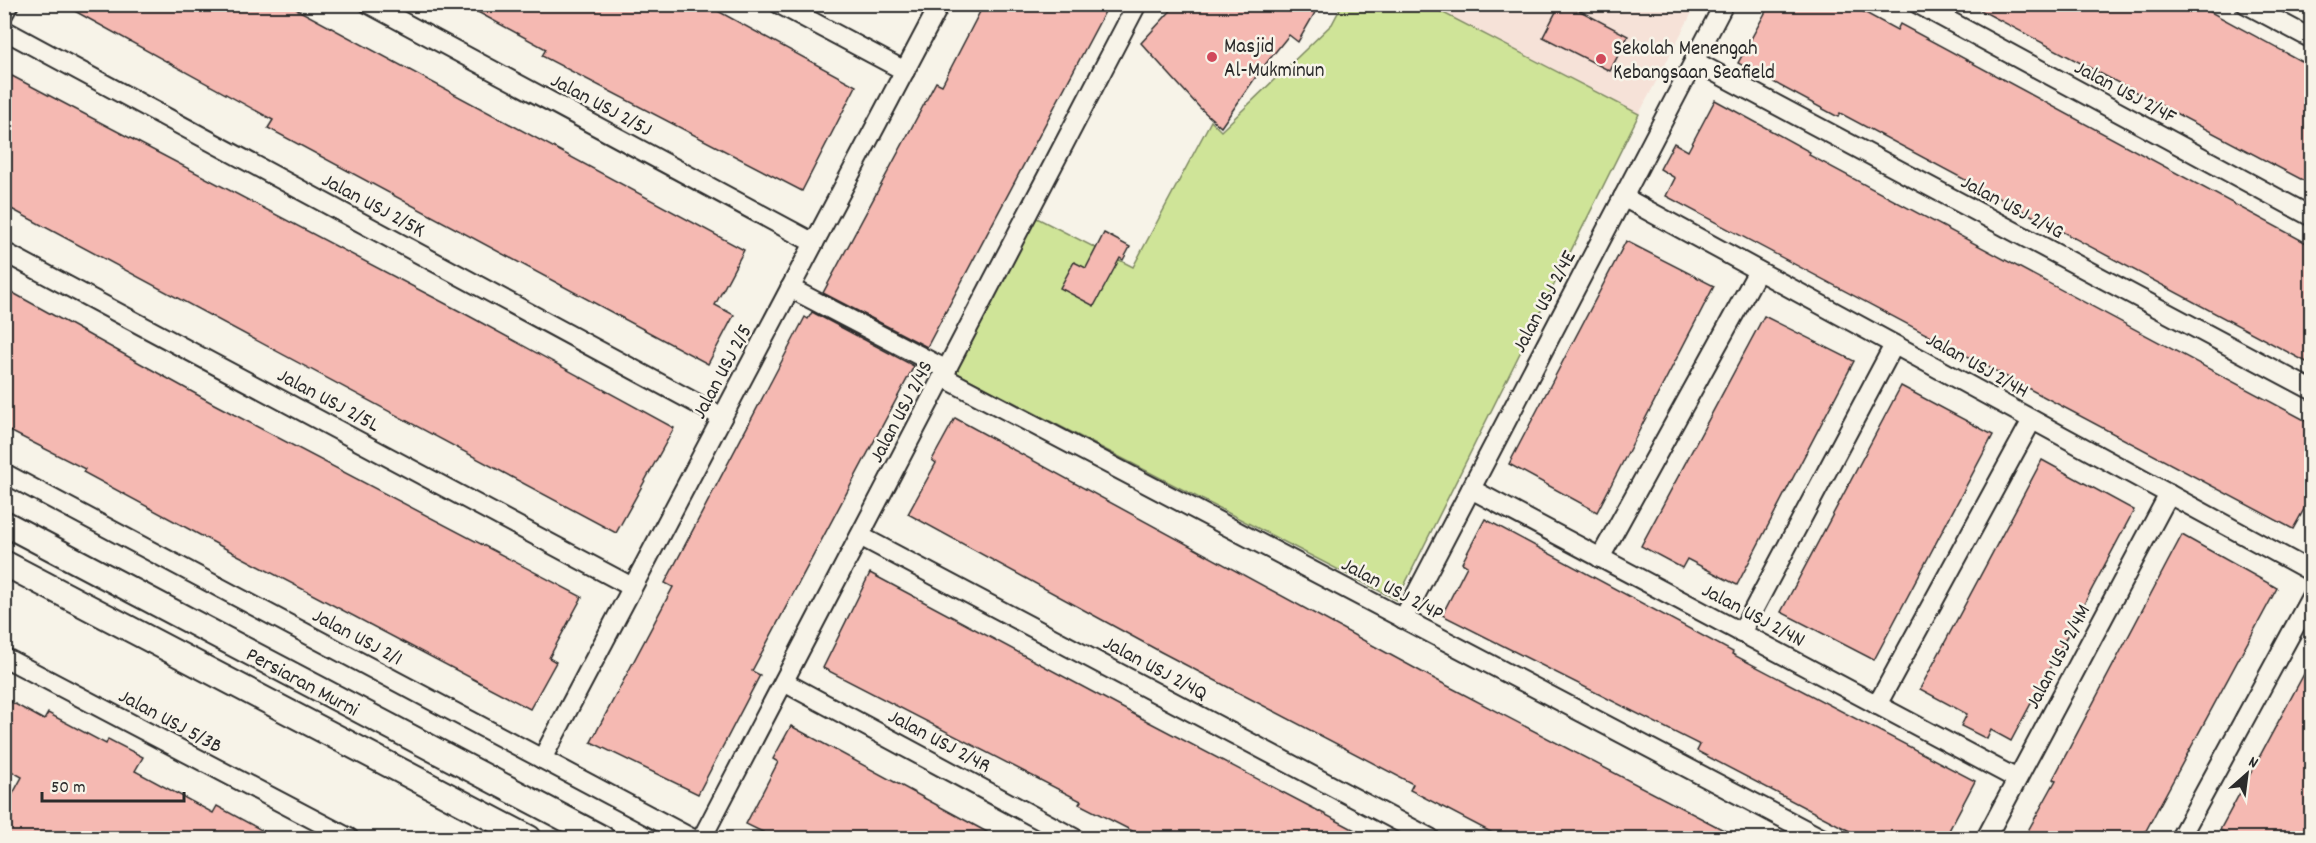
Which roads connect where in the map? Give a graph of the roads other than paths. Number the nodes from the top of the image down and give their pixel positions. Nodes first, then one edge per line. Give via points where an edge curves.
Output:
1 (9, 4) edge
2 (369, 4) edge
3 (779, 4) edge
4 (940, 4) edge
5 (1137, 4) edge
6 (1724, 4) edge
7 (1918, 4) edge
8 (2246, 4) edge
9 (4, 13) edge
10 (4, 30) edge
11 (2312, 39) edge
12 (1694, 61) junction
13 (905, 71) junction
14 (1623, 197) junction
15 (2312, 217) edge
16 (814, 243) junction
17 (4, 252) edge
18 (1758, 270) junction
19 (790, 288) junction
20 (1894, 345) junction
21 (945, 374) junction
22 (2312, 390) edge
23 (722, 417) junction
24 (2032, 420) junction
25 (4, 473) edge
26 (1471, 489) junction
27 (2169, 494) junction
28 (4, 523) edge
29 (860, 536) junction
30 (1600, 558) junction
31 (4, 563) edge
32 (2312, 572) edge
33 (632, 587) junction
34 (2312, 595) edge
35 (1402, 619) junction
36 (1741, 633) junction
37 (4, 657) edge
38 (784, 682) junction
39 (1877, 705) junction
40 (542, 759) junction
41 (2017, 779) junction
42 (478, 812) junction
43 (349, 838) edge
44 (501, 838) edge
45 (529, 838) edge
46 (602, 838) edge
47 (691, 838) edge
48 (702, 838) edge
49 (1074, 838) edge
50 (1430, 838) edge
51 (1821, 838) edge
52 (1986, 838) edge
53 (2180, 838) edge

1 - 9 street
2 - 16 street, Jalan USJ 2/5J
3 - 13 street
4 - 13 street, Jalan USJ 2/5
5 - 21 street, Jalan USJ 2/4S
6 - 12 street, Jalan USJ 2/4E
7 - 15 street, Jalan USJ 2/4F
8 - 11 street
10 - 23 street, Jalan USJ 2/5K
12 - 14 street, Jalan USJ 2/4E
12 - 22 street, Jalan USJ 2/4G
13 - 16 street, Jalan USJ 2/5
14 - 18 street, Jalan USJ 2/4H
14 - 26 street, Jalan USJ 2/4E
16 - 19 street, Jalan USJ 2/5
17 - 33 street, Jalan USJ 2/5L
18 - 20 street, Jalan USJ 2/4H
18 - 30 street
19 - 21 street, Jalan USJ 2/4P
19 - 23 street, Jalan USJ 2/5
20 - 24 street, Jalan USJ 2/4H
20 - 36 street
21 - 29 street, Jalan USJ 2/4S
21 - 35 street, Jalan USJ 2/4P
23 - 33 street, Jalan USJ 2/5
24 - 27 street, Jalan USJ 2/4H
24 - 39 street
25 - 40 street, Jalan USJ 2/1
26 - 30 street, Jalan USJ 2/4N
26 - 35 street, Jalan USJ 2/4E
27 - 32 street, Jalan USJ 2/4H
27 - 41 street, Jalan USJ 2/4M
28 - 46 main road, Persiaran Murni
29 - 38 street, Jalan USJ 2/4S
29 - 50 street, Jalan USJ 2/4Q
30 - 36 street, Jalan USJ 2/4N
31 - 42 main road, Persiaran Murni
33 - 40 street, Jalan USJ 2/5
34 - 53 street
35 - 51 street, Jalan USJ 2/4P
36 - 39 street, Jalan USJ 2/4N
37 - 43 street, Jalan USJ 5/3B
38 - 48 street, Jalan USJ 2/4S
38 - 49 street, Jalan USJ 2/4R
39 - 41 street, Jalan USJ 2/4N
40 - 47 street, Jalan USJ 2/1
41 - 52 street, Jalan USJ 2/4M
42 - 44 main road
42 - 45 main road, Persiaran Murni

